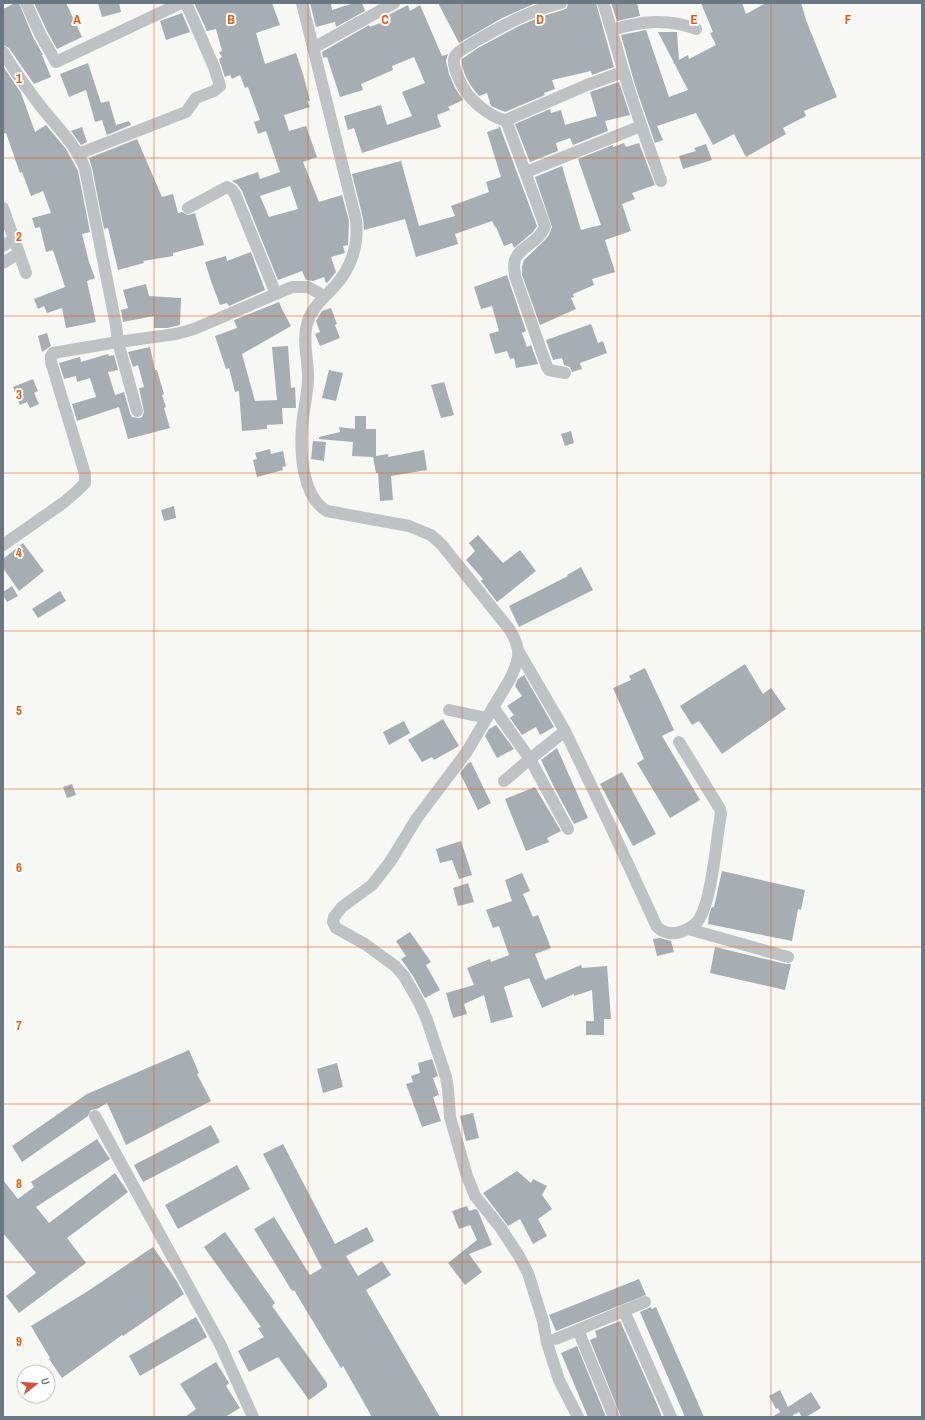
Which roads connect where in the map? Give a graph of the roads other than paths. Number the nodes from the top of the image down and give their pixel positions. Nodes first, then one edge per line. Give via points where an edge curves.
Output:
1 (26, 3) edge
2 (181, 3) edge
3 (186, 3) edge
4 (302, 3) edge
5 (394, 3) edge
6 (561, 3) edge
7 (603, 3) edge
8 (696, 29) dead end
9 (612, 30) junction
10 (313, 48) junction
11 (3, 52) edge
12 (623, 72) junction
13 (506, 120) junction
14 (641, 126) junction
15 (78, 154) junction
16 (526, 172) junction
17 (661, 181) dead end
18 (3, 208) edge
19 (188, 208) dead end
20 (14, 239) junction
21 (3, 246) edge
22 (18, 253) junction
23 (3, 263) edge
24 (26, 273) dead end
25 (276, 294) junction
26 (324, 296) junction
27 (118, 342) junction
28 (565, 373) dead end
29 (137, 412) dead end
30 (3, 545) edge
31 (519, 652) junction
32 (493, 707) junction
33 (449, 710) dead end
34 (487, 718) junction
35 (565, 731) junction
36 (679, 742) dead end
37 (530, 759) junction
38 (504, 781) dead end
39 (568, 829) dead end
40 (688, 929) junction
41 (788, 957) dead end
42 (95, 1116) dead end
43 (645, 1302) dead end
44 (624, 1311) junction
45 (578, 1330) junction
46 (556, 1339) dead end
47 (253, 1417) edge
48 (578, 1417) edge
49 (614, 1417) edge
50 (671, 1417) edge

1 - 2 street via 56,62
3 - 15 street via 220,86 196,98 186,112
4 - 10 street
5 - 10 street
6 - 13 street via 501,26 460,51 454,58 457,74 470,97 498,119
7 - 9 street
8 - 9 street via 660,21 646,21
9 - 12 street
10 - 26 street via 358,236 353,257 340,280
11 - 15 street via 20,79
12 - 13 street
12 - 14 street
13 - 16 street
14 - 16 street
14 - 17 street
15 - 27 street via 85,168
16 - 28 street via 545,226 542,233 515,259 514,266 546,367
18 - 20 street
19 - 25 street via 227,187 231,189
20 - 21 street
20 - 22 street
22 - 23 street
22 - 24 street
25 - 26 street via 302,286
25 - 27 street via 194,329
26 - 31 street via 311,314 306,339 308,380 302,426 302,451 304,473 313,496 321,507 327,510 409,526 431,535 442,545 510,630
27 - 29 street
27 - 30 street via 53,353 51,356 85,474 85,483 62,503
31 - 32 street via 516,667
31 - 35 street
32 - 34 street
32 - 37 street
33 - 34 street
34 - 48 street via 466,753 417,818 390,862 372,885 342,908 333,922 336,928 365,944 395,966 404,976 420,1004 446,1076 450,1117 467,1176 475,1196 500,1227 528,1274 559,1380
35 - 37 street
35 - 40 street via 657,927 669,933
36 - 40 street via 721,814 709,894 697,923
37 - 38 street
37 - 39 street
40 - 41 street
42 - 47 street via 220,1344
43 - 44 street
44 - 45 street
44 - 50 street
45 - 46 street
45 - 49 street

